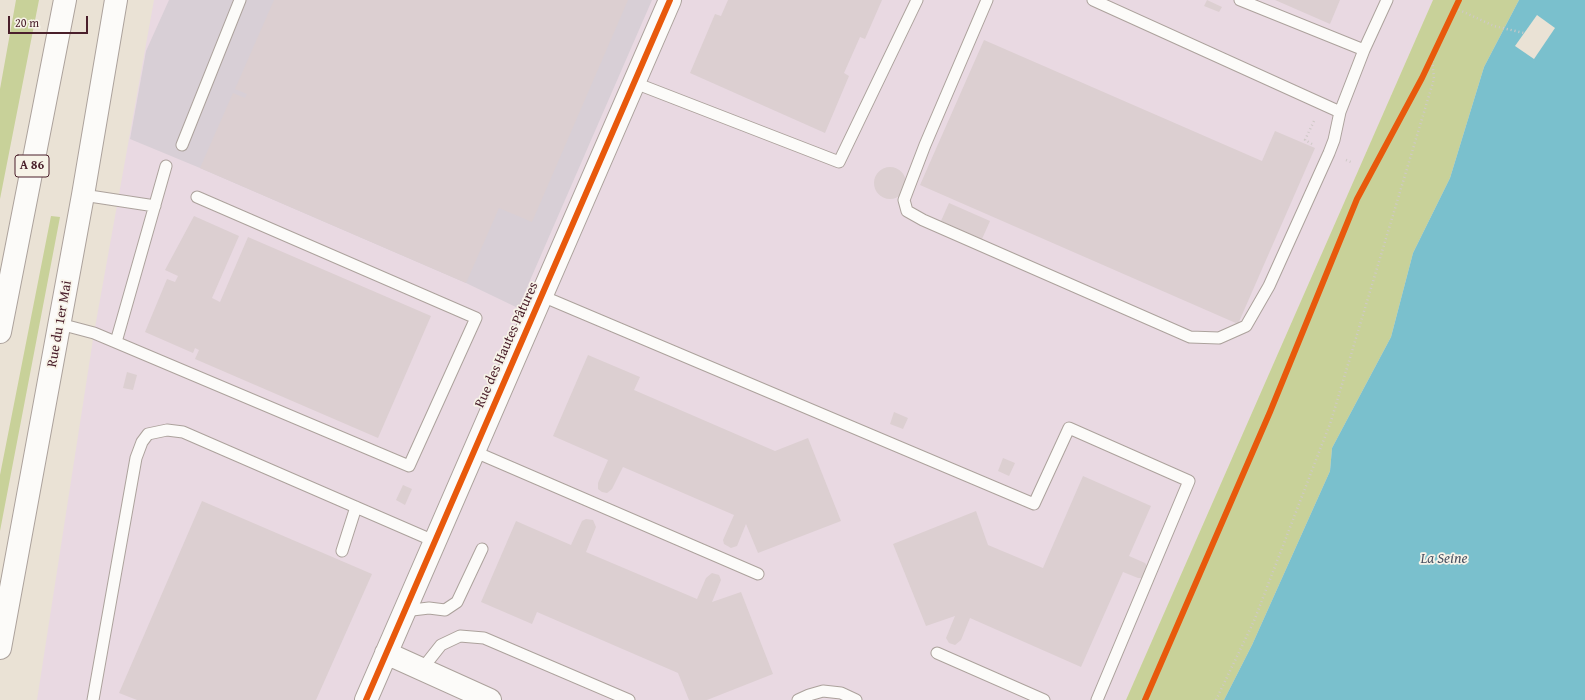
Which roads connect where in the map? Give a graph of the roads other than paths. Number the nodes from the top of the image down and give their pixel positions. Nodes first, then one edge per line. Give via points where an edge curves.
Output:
1 (65, 0) edge
2 (116, 0) edge
3 (240, 0) edge
4 (670, 0) edge
5 (917, 0) edge
6 (987, 0) edge
7 (1093, 0) edge
8 (1240, 0) edge
9 (1387, 0) edge
10 (1364, 50) junction
11 (634, 83) junction
12 (1340, 112) junction
13 (182, 145) dead end
14 (166, 166) dead end
15 (83, 195) junction
16 (197, 197) dead end
17 (155, 206) junction
18 (542, 296) junction
19 (60, 324) junction
20 (0, 332) edge
21 (116, 342) junction
22 (473, 451) junction
23 (356, 507) junction
24 (434, 541) junction
25 (482, 549) dead end
26 (342, 551) dead end
27 (758, 574) dead end
28 (404, 611) junction
29 (0, 648) edge
30 (386, 653) junction
31 (937, 653) dead end
32 (422, 669) junction
33 (93, 700) edge
34 (366, 700) edge
35 (490, 700) edge
36 (629, 700) edge
37 (798, 700) edge
38 (856, 700) edge
39 (1044, 700) edge
40 (1098, 700) edge

1 - 20 main road, A 86
2 - 15 main road, Rue du 1er Mai
3 - 13 lane
4 - 11 main road, Rue des Hautes Pâtures
5 - 11 lane via 839,162
6 - 12 lane via 904,200 907,211 1190,337 1219,338 1246,326 1269,286 1334,140
7 - 12 lane
8 - 10 lane
9 - 10 lane
10 - 12 lane
11 - 18 main road, Rue des Hautes Pâtures
14 - 17 lane
15 - 17 lane
15 - 19 main road, Rue du 1er Mai
16 - 21 lane via 476,318 409,466
17 - 21 lane
18 - 22 main road, Rue des Hautes Pâtures
18 - 40 lane via 1034,504 1069,428 1189,481
19 - 21 lane
19 - 29 main road, Rue du 1er Mai
22 - 24 main road, Rue des Hautes Pâtures
22 - 27 lane
23 - 24 lane
23 - 26 lane
23 - 33 lane via 183,432 167,430 148,434 136,458
24 - 28 main road, Rue des Hautes Pâtures
25 - 28 lane via 457,602 445,610 429,608
28 - 30 main road, Rue des Hautes Pâtures
30 - 32 main road
30 - 34 main road, Rue des Hautes Pâtures
31 - 39 lane
32 - 35 main road
32 - 36 lane via 441,645 460,636 484,638
37 - 38 lane via 823,692 841,693

